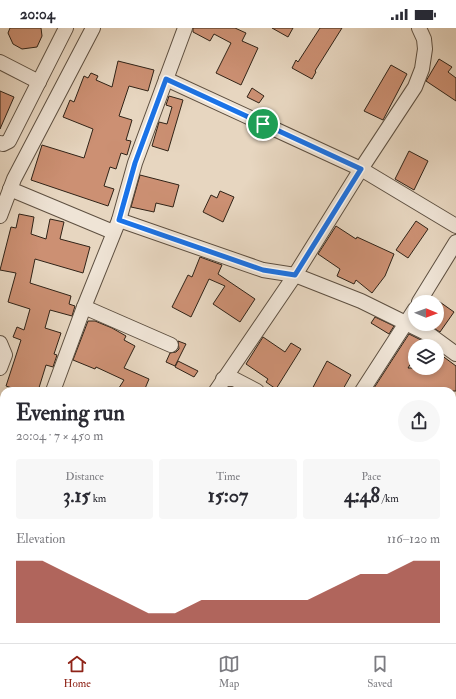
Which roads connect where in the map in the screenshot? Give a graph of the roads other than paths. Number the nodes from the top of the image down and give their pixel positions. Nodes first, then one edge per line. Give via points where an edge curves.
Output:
1 (66, 28) edge
2 (94, 28) edge
3 (185, 28) edge
4 (419, 28) edge
5 (0, 62) edge
6 (166, 79) junction
7 (39, 82) junction
8 (0, 143) edge
9 (361, 169) junction
10 (10, 189) junction
11 (0, 216) edge
12 (116, 226) junction
13 (456, 226) edge
14 (456, 242) edge
15 (295, 275) junction
16 (423, 295) edge
17 (84, 307) junction
18 (408, 321) edge
19 (406, 324) junction
20 (0, 343) edge
21 (171, 345) dead end
22 (456, 354) edge
23 (0, 368) edge
24 (228, 379) junction
25 (54, 387) edge
26 (220, 387) edge
27 (247, 387) edge
28 (365, 387) edge

1 - 7 street
2 - 10 street
3 - 6 street
4 - 9 street via 425,49 422,69 415,87
5 - 7 street
6 - 9 street
6 - 12 street via 135,163
7 - 8 street via 8,141
9 - 13 street
9 - 15 street
10 - 11 street
10 - 12 street
12 - 15 street via 263,270
12 - 17 street
14 - 16 street
15 - 19 street via 379,308
15 - 24 street via 234,363
17 - 21 street
17 - 25 street
18 - 19 street
19 - 22 street via 430,335
19 - 28 street
20 - 23 street via 5,355
24 - 26 street
24 - 27 street

